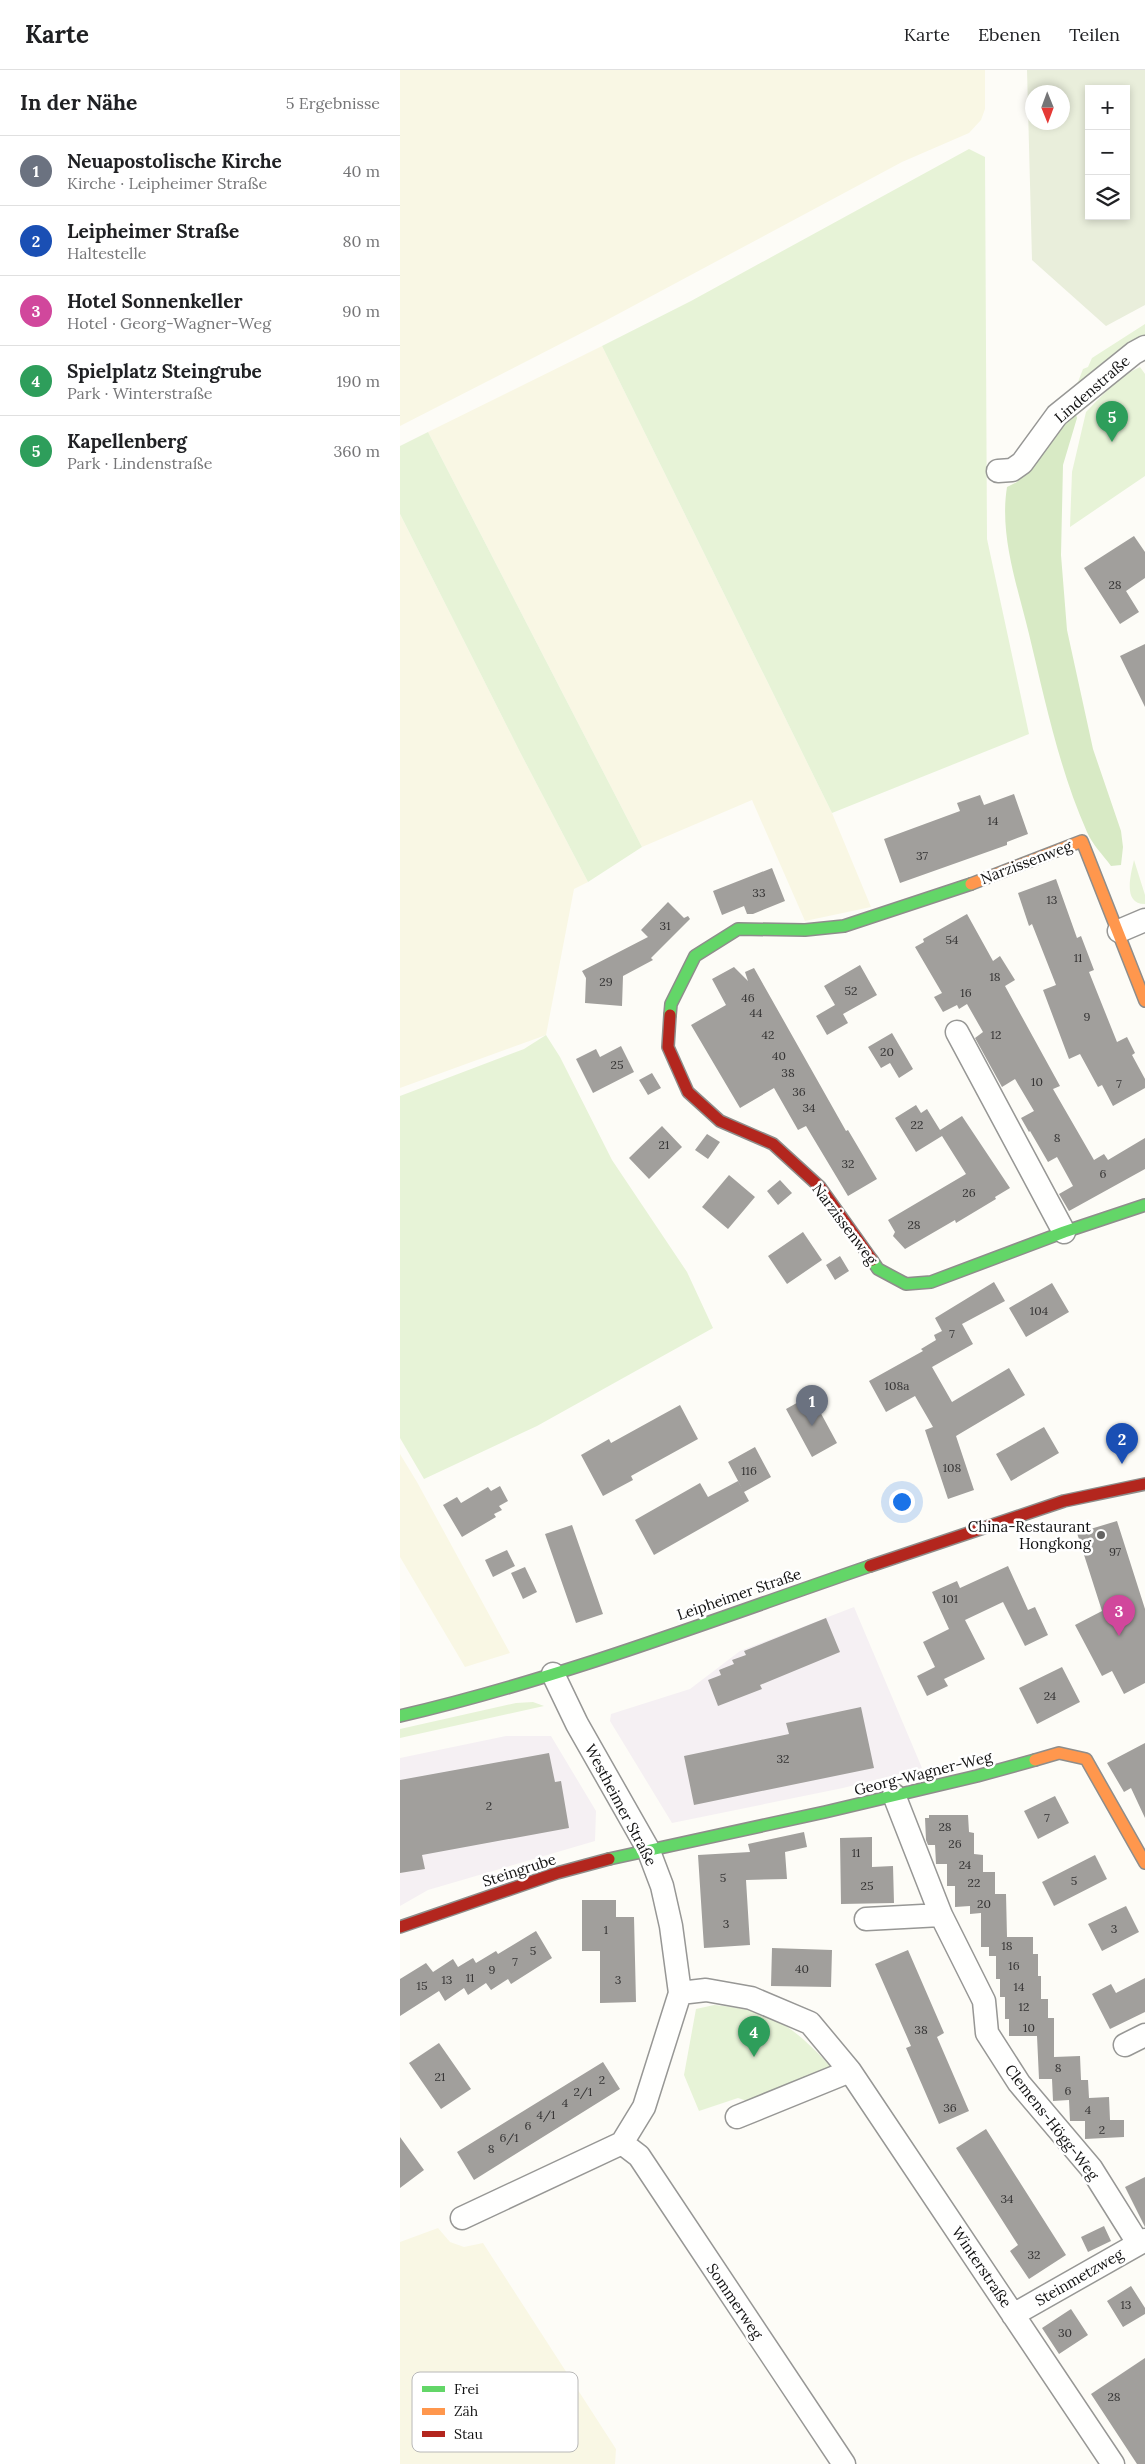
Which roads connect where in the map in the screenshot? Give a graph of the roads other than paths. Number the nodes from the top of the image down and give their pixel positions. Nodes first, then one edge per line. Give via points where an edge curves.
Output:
1 (1145, 347) edge
2 (998, 471) dead end
3 (1145, 920) edge
4 (1119, 931) junction
5 (1145, 1001) edge
6 (957, 1032) dead end
7 (1145, 1205) edge
8 (1064, 1232) junction
9 (1145, 1484) edge
10 (553, 1674) junction
11 (400, 1716) edge
12 (894, 1795) junction
13 (648, 1849) junction
14 (1145, 1863) edge
15 (941, 1915) junction
16 (866, 1919) dead end
17 (400, 1927) edge
18 (680, 1993) junction
19 (1145, 2036) edge
20 (1125, 2045) dead end
21 (850, 2071) junction
22 (737, 2117) dead end
23 (622, 2143) junction
24 (462, 2218) dead end
25 (1141, 2242) edge
26 (1013, 2315) junction
27 (844, 2464) edge
28 (1112, 2464) edge

1 - 2 street, Lindenstraße via 1058,415 1022,463 1012,470
3 - 4 street
4 - 5 street
4 - 8 street, Narzissenweg via 1082,841 954,891 844,926 805,930 738,929 695,956 671,1004 668,1047 688,1092 720,1121 773,1144 820,1187 878,1269 906,1284 932,1282
6 - 8 street
7 - 8 street, Narzissenweg
9 - 10 street, Leipheimer Straße via 1064,1501 1021,1514
10 - 11 street, Leipheimer Straße
10 - 13 street, Westheimer Straße via 577,1724
12 - 13 street, Georg-Wagner-Weg
12 - 14 street, Georg-Wagner-Weg via 1059,1753 1086,1758
12 - 15 street, Clemens-Högg-Weg
13 - 17 street, Steingrube via 557,1873
13 - 18 street, Westheimer Straße via 662,1886 671,1926
15 - 16 street
15 - 25 street, Clemens-Högg-Weg via 984,2001 987,2033 1019,2083 1090,2168
18 - 21 street, Winterstraße via 706,1990 751,1998 810,2023
18 - 23 street, Westheimer Straße via 644,2107
19 - 20 street
21 - 22 street
21 - 26 street, Winterstraße
23 - 24 street
23 - 27 street, Sommerweg via 639,2156
25 - 26 street, Steinmetzweg
26 - 28 street, Winterstraße

